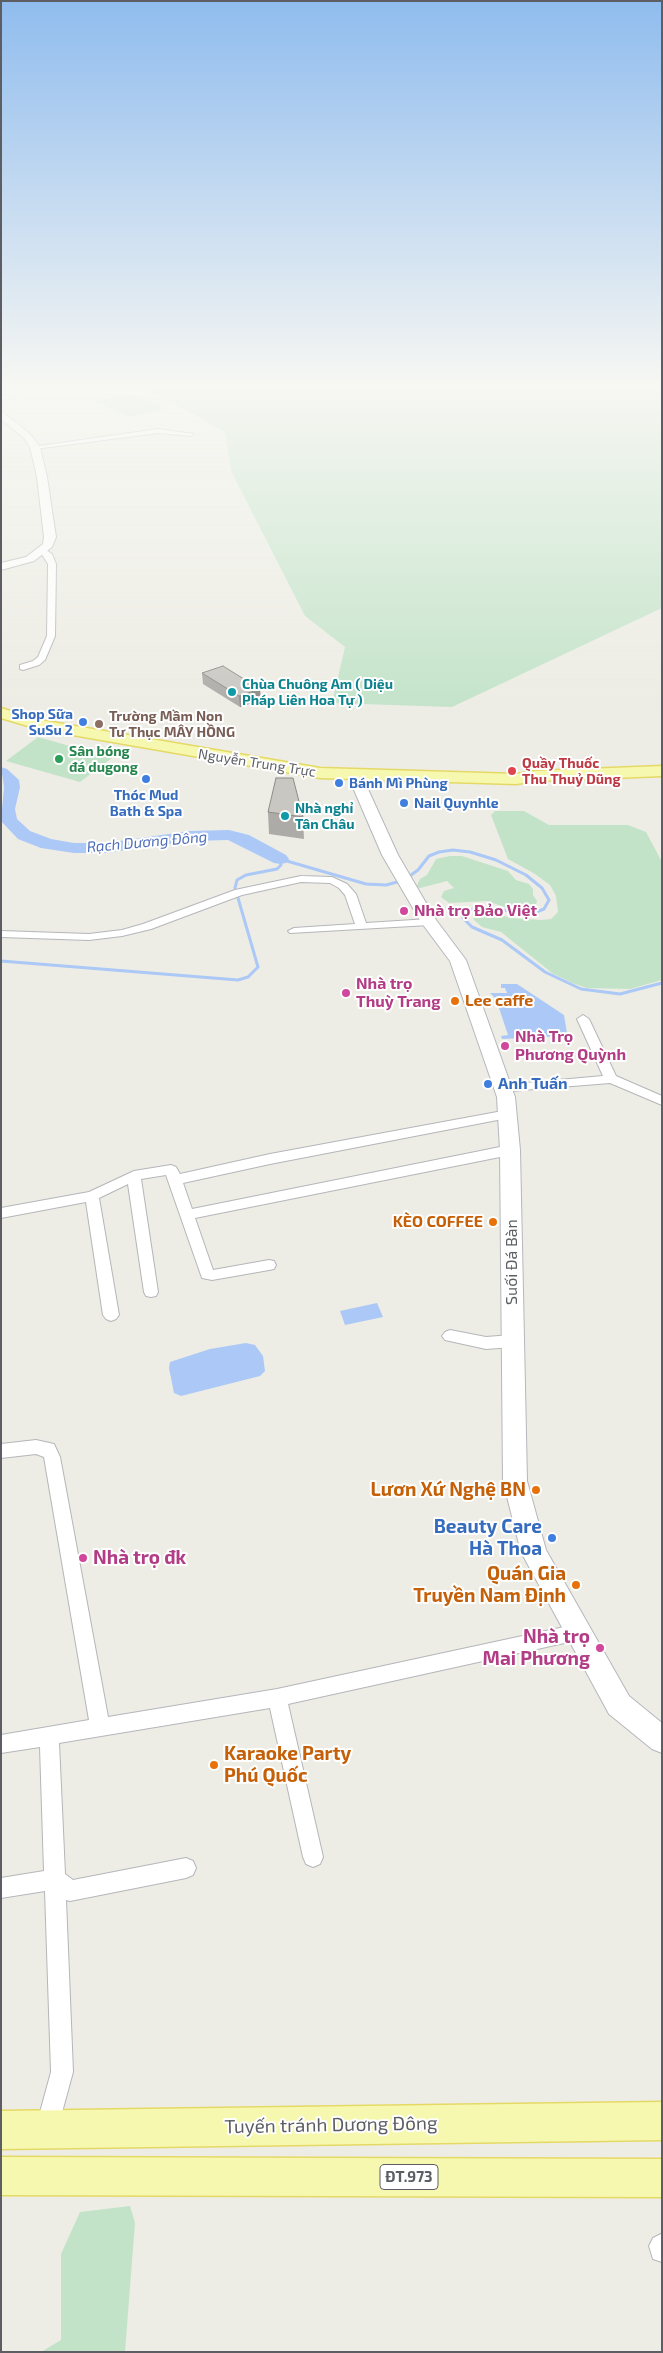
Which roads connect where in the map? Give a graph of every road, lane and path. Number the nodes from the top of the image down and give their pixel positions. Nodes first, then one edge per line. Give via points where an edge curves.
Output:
1 (44, 494) edge
2 (43, 550) junction
3 (1, 566) edge
4 (23, 666) dead end
5 (1, 713) edge
6 (662, 771) edge
7 (355, 776) junction
8 (662, 778) edge
9 (516, 779) junction
10 (429, 922) junction
11 (362, 926) junction
12 (294, 931) dead end
13 (1, 934) edge
14 (582, 1019) dead end
15 (611, 1079) junction
16 (503, 1089) junction
17 (662, 1101) edge
18 (508, 1114) junction
19 (510, 1150) junction
20 (134, 1176) junction
21 (175, 1180) junction
22 (92, 1196) junction
23 (1, 1213) edge
24 (188, 1215) junction
25 (269, 1265) dead end
26 (150, 1292) dead end
27 (111, 1315) dead end
28 (450, 1336) dead end
29 (512, 1341) junction
30 (1, 1451) edge
31 (578, 1632) junction
32 (277, 1698) junction
33 (100, 1727) junction
34 (49, 1735) junction
35 (662, 1740) edge
36 (1, 1744) edge
37 (312, 1857) dead end
38 (186, 1868) dead end
39 (55, 1879) junction
40 (1, 1888) edge
41 (662, 2121) edge
42 (1, 2130) edge
43 (47, 2130) junction
44 (14, 2176) edge
45 (662, 2178) edge
46 (661, 2246) edge
47 (662, 2250) edge

1 - 2 street via 50,537
2 - 3 street via 30,559
2 - 4 street via 52,564 52,636 42,658
5 - 7 main road, Nguyễn Trung Trực via 38,724 173,749 294,770
6 - 9 main road, Nguyễn Trung Trực
7 - 9 main road, Nguyễn Trung Trực
7 - 10 street, Suối Đá Bàn via 390,856
8 - 9 main road, Nguyễn Trung Trực via 558,783
10 - 11 street
10 - 16 street, Suối Đá Bàn via 458,960
11 - 12 street
11 - 13 street via 348,890 332,880 318,878 282,881 217,900 147,927 104,936 48,938
14 - 15 street
15 - 16 street
15 - 17 street
16 - 18 street, Suối Đá Bàn
18 - 19 street, Suối Đá Bàn
18 - 21 street
19 - 24 street
19 - 29 street, Suối Đá Bàn
20 - 21 street via 170,1170
20 - 22 street
20 - 26 street
21 - 24 street
22 - 23 street
22 - 27 street
24 - 25 street via 207,1274
28 - 29 street via 486,1343
29 - 31 street, Suối Đá Bàn via 515,1481 534,1552
30 - 33 street via 36,1447 48,1449 52,1457
31 - 32 street
31 - 35 street, Suối Đá Bàn via 619,1705
32 - 33 street
32 - 37 street
33 - 34 street
34 - 36 street
34 - 39 street
38 - 39 street via 70,1891
39 - 40 street
39 - 43 street via 62,2072
41 - 43 main road, Tuyến tránh Dương Đông
42 - 43 main road, Tuyến tránh Dương Đông
44 - 45 main road, ĐT.973
46 - 47 street

